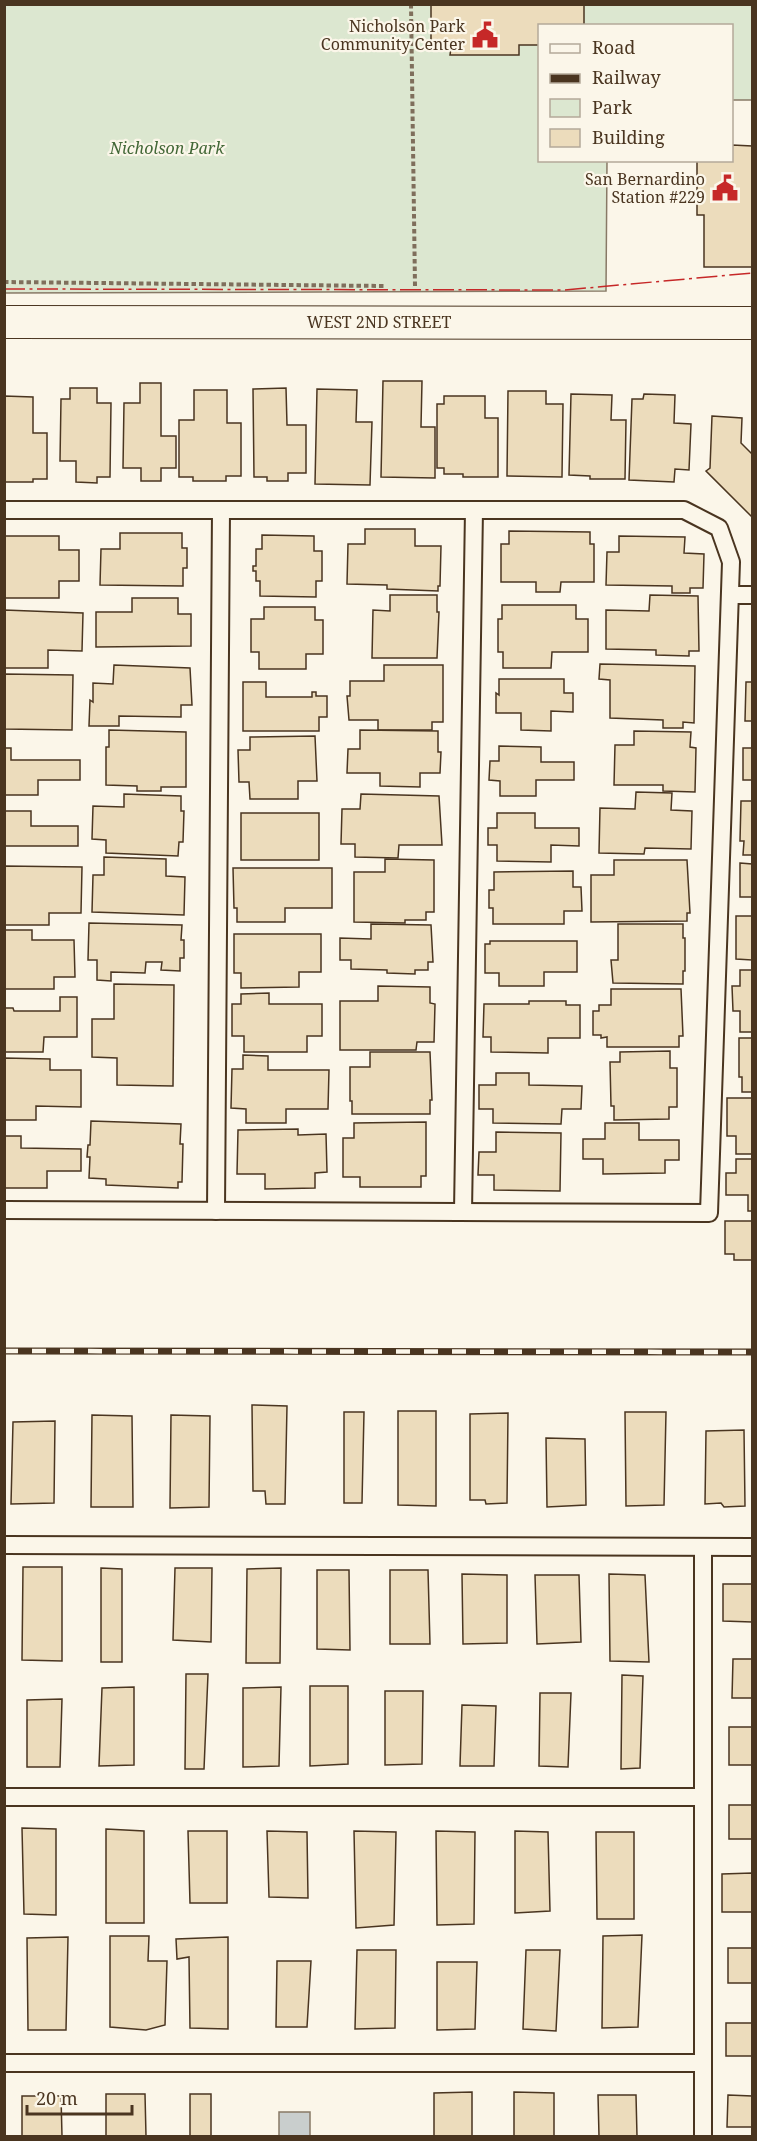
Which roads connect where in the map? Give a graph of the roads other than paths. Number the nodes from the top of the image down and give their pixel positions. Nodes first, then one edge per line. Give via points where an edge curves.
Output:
1 (4, 322) edge
2 (753, 323) edge
3 (4, 510) edge
4 (221, 510) junction
5 (474, 510) junction
6 (731, 595) junction
7 (753, 595) edge
8 (4, 1210) edge
9 (216, 1211) junction
10 (463, 1212) junction
11 (4, 1545) edge
12 (753, 1546) edge
13 (703, 1548) junction
14 (4, 1797) edge
15 (703, 1797) junction
16 (4, 2063) edge
17 (703, 2063) junction
18 (703, 2136) edge

1 - 2 street, WEST 2ND STREET
3 - 4 lane
4 - 5 lane
4 - 9 lane
5 - 6 lane via 684,510 720,528 731,562
5 - 10 lane
6 - 7 lane
6 - 10 lane via 709,1213
8 - 9 lane
9 - 10 lane
11 - 13 lane
12 - 13 lane
13 - 15 lane
14 - 15 lane
15 - 17 lane
16 - 17 lane
17 - 18 lane

